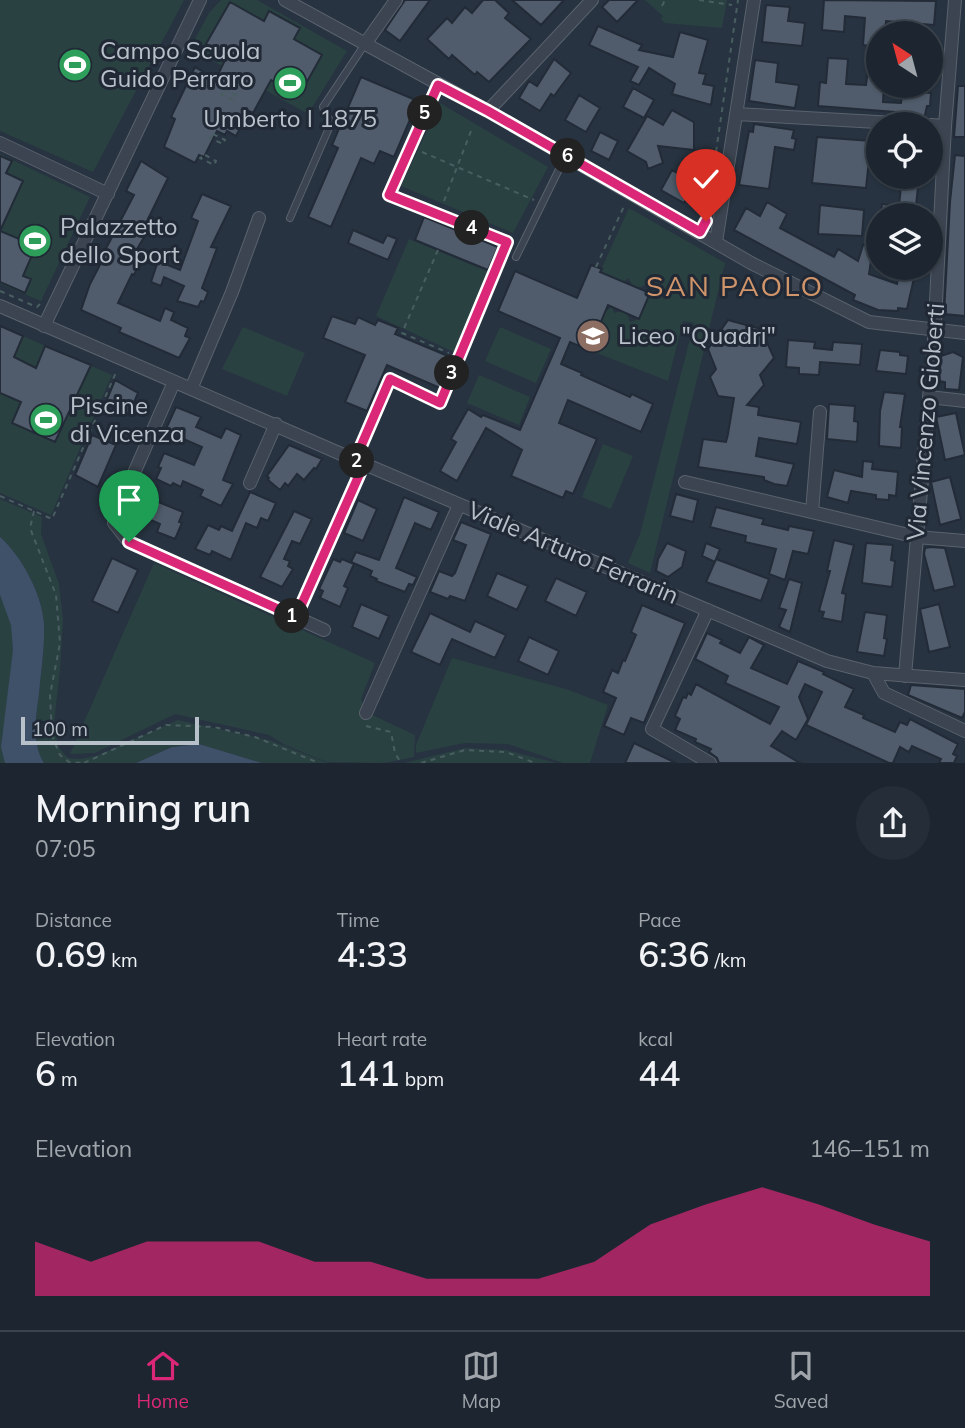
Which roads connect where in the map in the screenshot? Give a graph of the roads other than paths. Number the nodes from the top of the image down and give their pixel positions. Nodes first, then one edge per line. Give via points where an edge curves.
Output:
1 (200, 0) edge
2 (285, 0) edge
3 (396, 0) edge
4 (592, 0) edge
5 (754, 0) edge
6 (956, 0) edge
7 (365, 44) junction
8 (438, 85) junction
9 (488, 111) junction
10 (736, 114) junction
11 (866, 121) edge
12 (943, 126) edge
13 (946, 126) junction
14 (0, 144) edge
15 (566, 155) junction
16 (108, 194) junction
17 (259, 218) dead end
18 (290, 218) dead end
19 (716, 242) junction
20 (516, 257) dead end
21 (0, 306) edge
22 (44, 326) junction
23 (934, 331) junction
24 (965, 334) edge
25 (174, 382) junction
26 (191, 389) junction
27 (929, 397) junction
28 (965, 401) edge
29 (820, 412) dead end
30 (276, 424) junction
31 (359, 462) junction
32 (685, 482) dead end
33 (250, 483) dead end
34 (459, 505) junction
35 (812, 512) junction
36 (916, 537) junction
37 (965, 541) edge
38 (708, 610) junction
39 (296, 617) junction
40 (324, 629) dead end
41 (873, 673) junction
42 (905, 676) junction
43 (965, 680) edge
44 (366, 713) dead end
45 (965, 731) edge
46 (710, 763) edge

1 - 16 street
2 - 7 street
3 - 7 street
4 - 9 street
5 - 10 street
6 - 13 street, Via Vincenzo Gioberti
7 - 8 street
7 - 18 lane via 323,107 331,121 329,128
8 - 9 street
8 - 31 lane via 389,195 507,242 440,403 390,379
9 - 15 street
10 - 11 street
10 - 19 street
12 - 13 street
13 - 23 street, Via Vincenzo Gioberti
14 - 16 street
15 - 19 street
15 - 20 lane
16 - 22 street
17 - 26 street
19 - 23 street via 869,323
21 - 22 street, Viale Arturo Ferrarin
22 - 25 street, Viale Arturo Ferrarin
23 - 24 street
23 - 27 street, Via Vincenzo Gioberti
25 - 26 street, Viale Arturo Ferrarin
25 - 39 street via 114,523 129,542
26 - 30 street, Viale Arturo Ferrarin
27 - 28 street
27 - 36 street, Via Vincenzo Gioberti
29 - 35 street
30 - 31 street, Viale Arturo Ferrarin
30 - 33 street
31 - 34 street, Viale Arturo Ferrarin
31 - 39 street
32 - 35 street
34 - 38 street, Viale Arturo Ferrarin
34 - 44 street
35 - 36 street
36 - 37 street
36 - 42 street, Via Vincenzo Gioberti
38 - 41 street, Viale Arturo Ferrarin via 827,662
38 - 46 street via 652,729
39 - 40 street
41 - 42 street, Viale Arturo Ferrarin
41 - 45 street via 884,693
42 - 43 street, Viale Arturo Ferrarin

